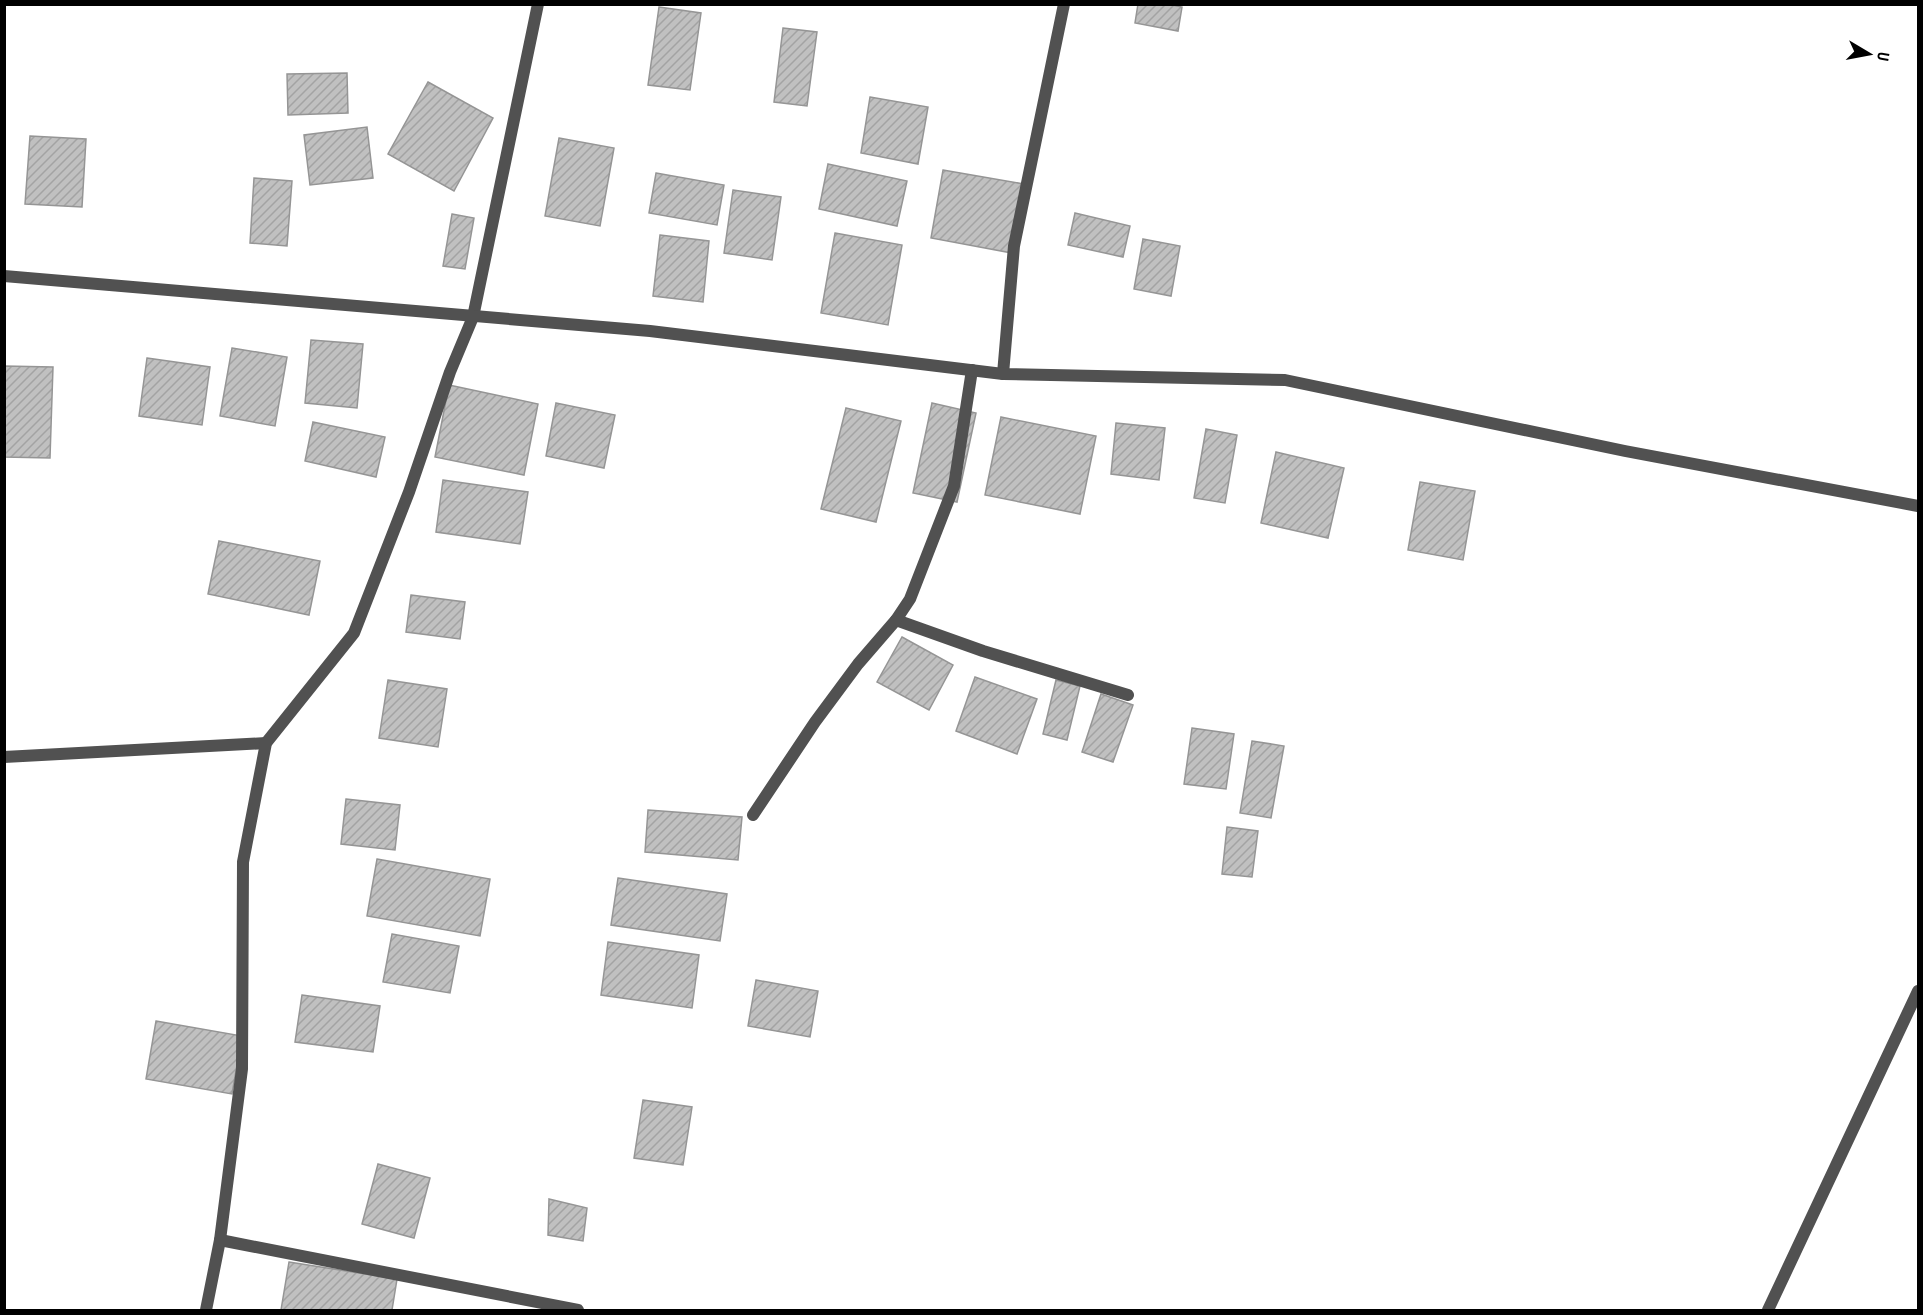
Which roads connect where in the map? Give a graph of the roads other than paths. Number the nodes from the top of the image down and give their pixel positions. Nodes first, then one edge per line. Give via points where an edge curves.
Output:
1 (538, 4) edge
2 (1064, 4) edge
3 (4, 276) edge
4 (473, 317) junction
5 (972, 370) junction
6 (1003, 374) junction
7 (1918, 506) edge
8 (896, 620) junction
9 (1128, 695) dead end
10 (266, 742) junction
11 (4, 757) edge
12 (753, 815) dead end
13 (1918, 991) edge
14 (220, 1240) junction
15 (206, 1311) edge
16 (578, 1311) edge
17 (1768, 1311) edge

1 - 4 street
2 - 6 street via 1014,246
3 - 4 street
4 - 5 street via 650,331
4 - 10 street via 354,633
5 - 6 street
5 - 8 street via 954,486 914,590
6 - 7 street via 1285,380 1625,451
8 - 9 street via 972,648
8 - 12 street via 815,722
10 - 11 street
10 - 14 street via 243,862 242,1069
13 - 17 street
14 - 15 street
14 - 16 street

